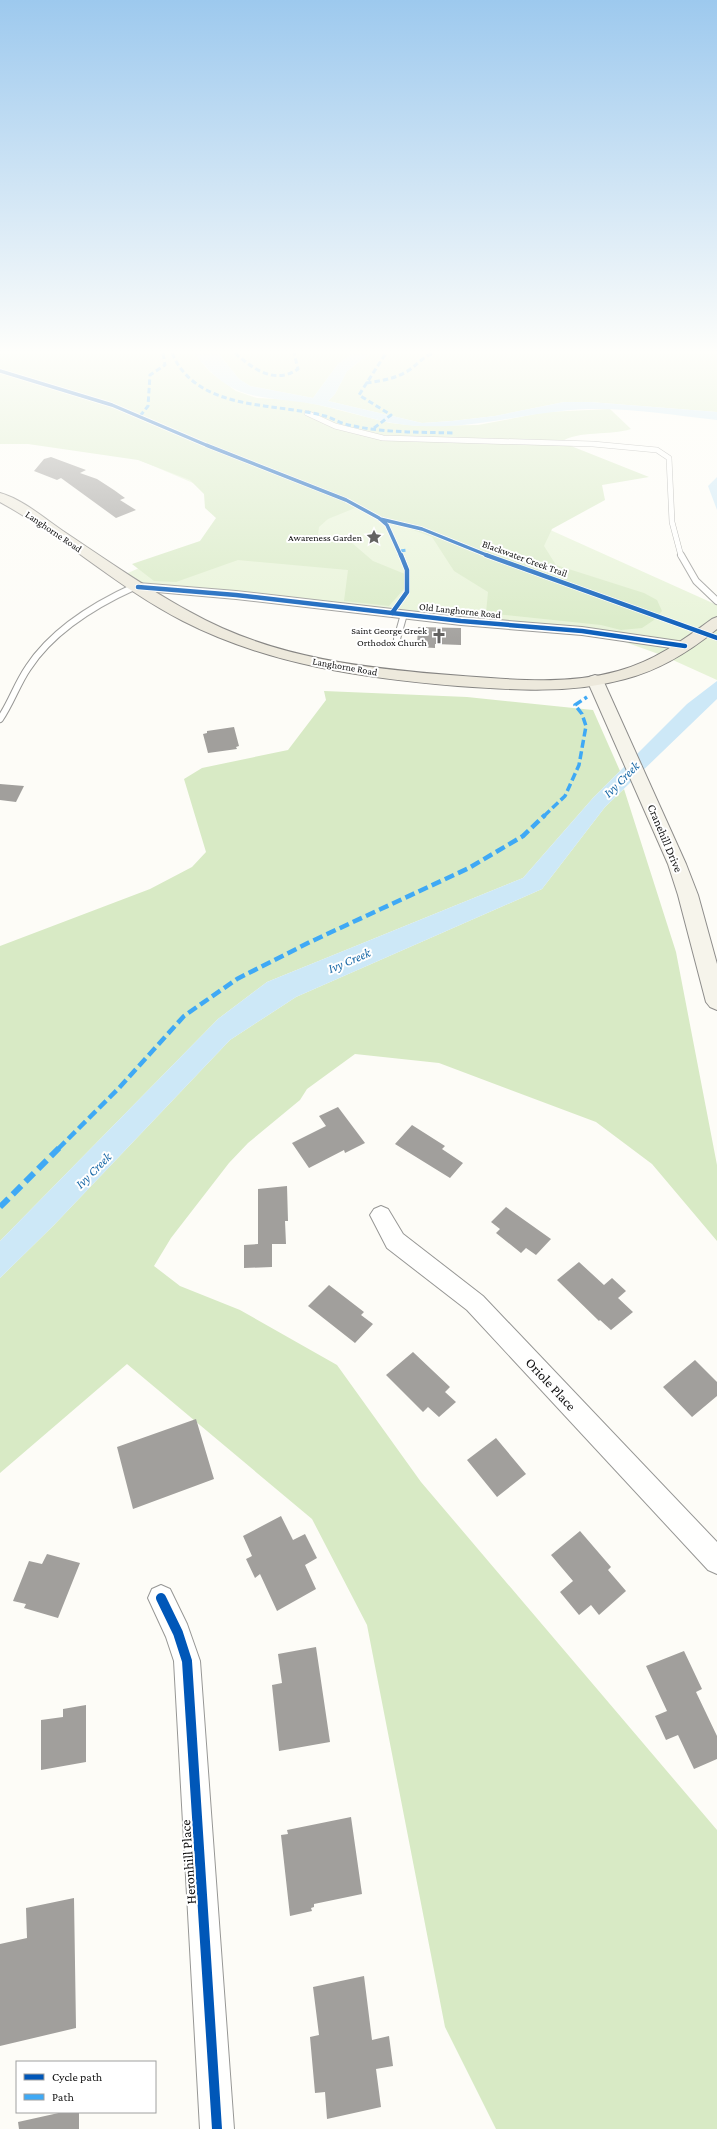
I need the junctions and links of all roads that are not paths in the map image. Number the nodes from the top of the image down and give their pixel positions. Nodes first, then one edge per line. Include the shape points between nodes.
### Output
1 (661, 452) edge
2 (0, 497) edge
3 (137, 586) junction
4 (717, 600) edge
5 (404, 614) junction
6 (717, 622) edge
7 (397, 639) dead end
8 (685, 646) junction
9 (595, 680) junction
10 (0, 719) edge
11 (717, 1002) edge
12 (381, 1215) dead end
13 (717, 1561) edge
14 (161, 1598) dead end
15 (217, 2129) edge

1 - 4 lane via 669,458 669,501 681,554 695,580
2 - 3 main road, Langhorne Road
3 - 5 street, Old Langhorne Road
3 - 9 main road, Langhorne Road via 188,618 217,632 258,647 320,662 420,677 516,685
3 - 10 lane via 113,595 84,614 42,651 28,668
5 - 7 lane
5 - 8 street, Old Langhorne Road via 582,630
6 - 8 main road, Langhorne Road
8 - 9 main road, Langhorne Road via 636,670
9 - 11 main road, Cranehill Drive via 677,864
12 - 13 street, Oriole Place via 395,1241 475,1303
14 - 15 street, Heronhill Place via 178,1633 187,1661

